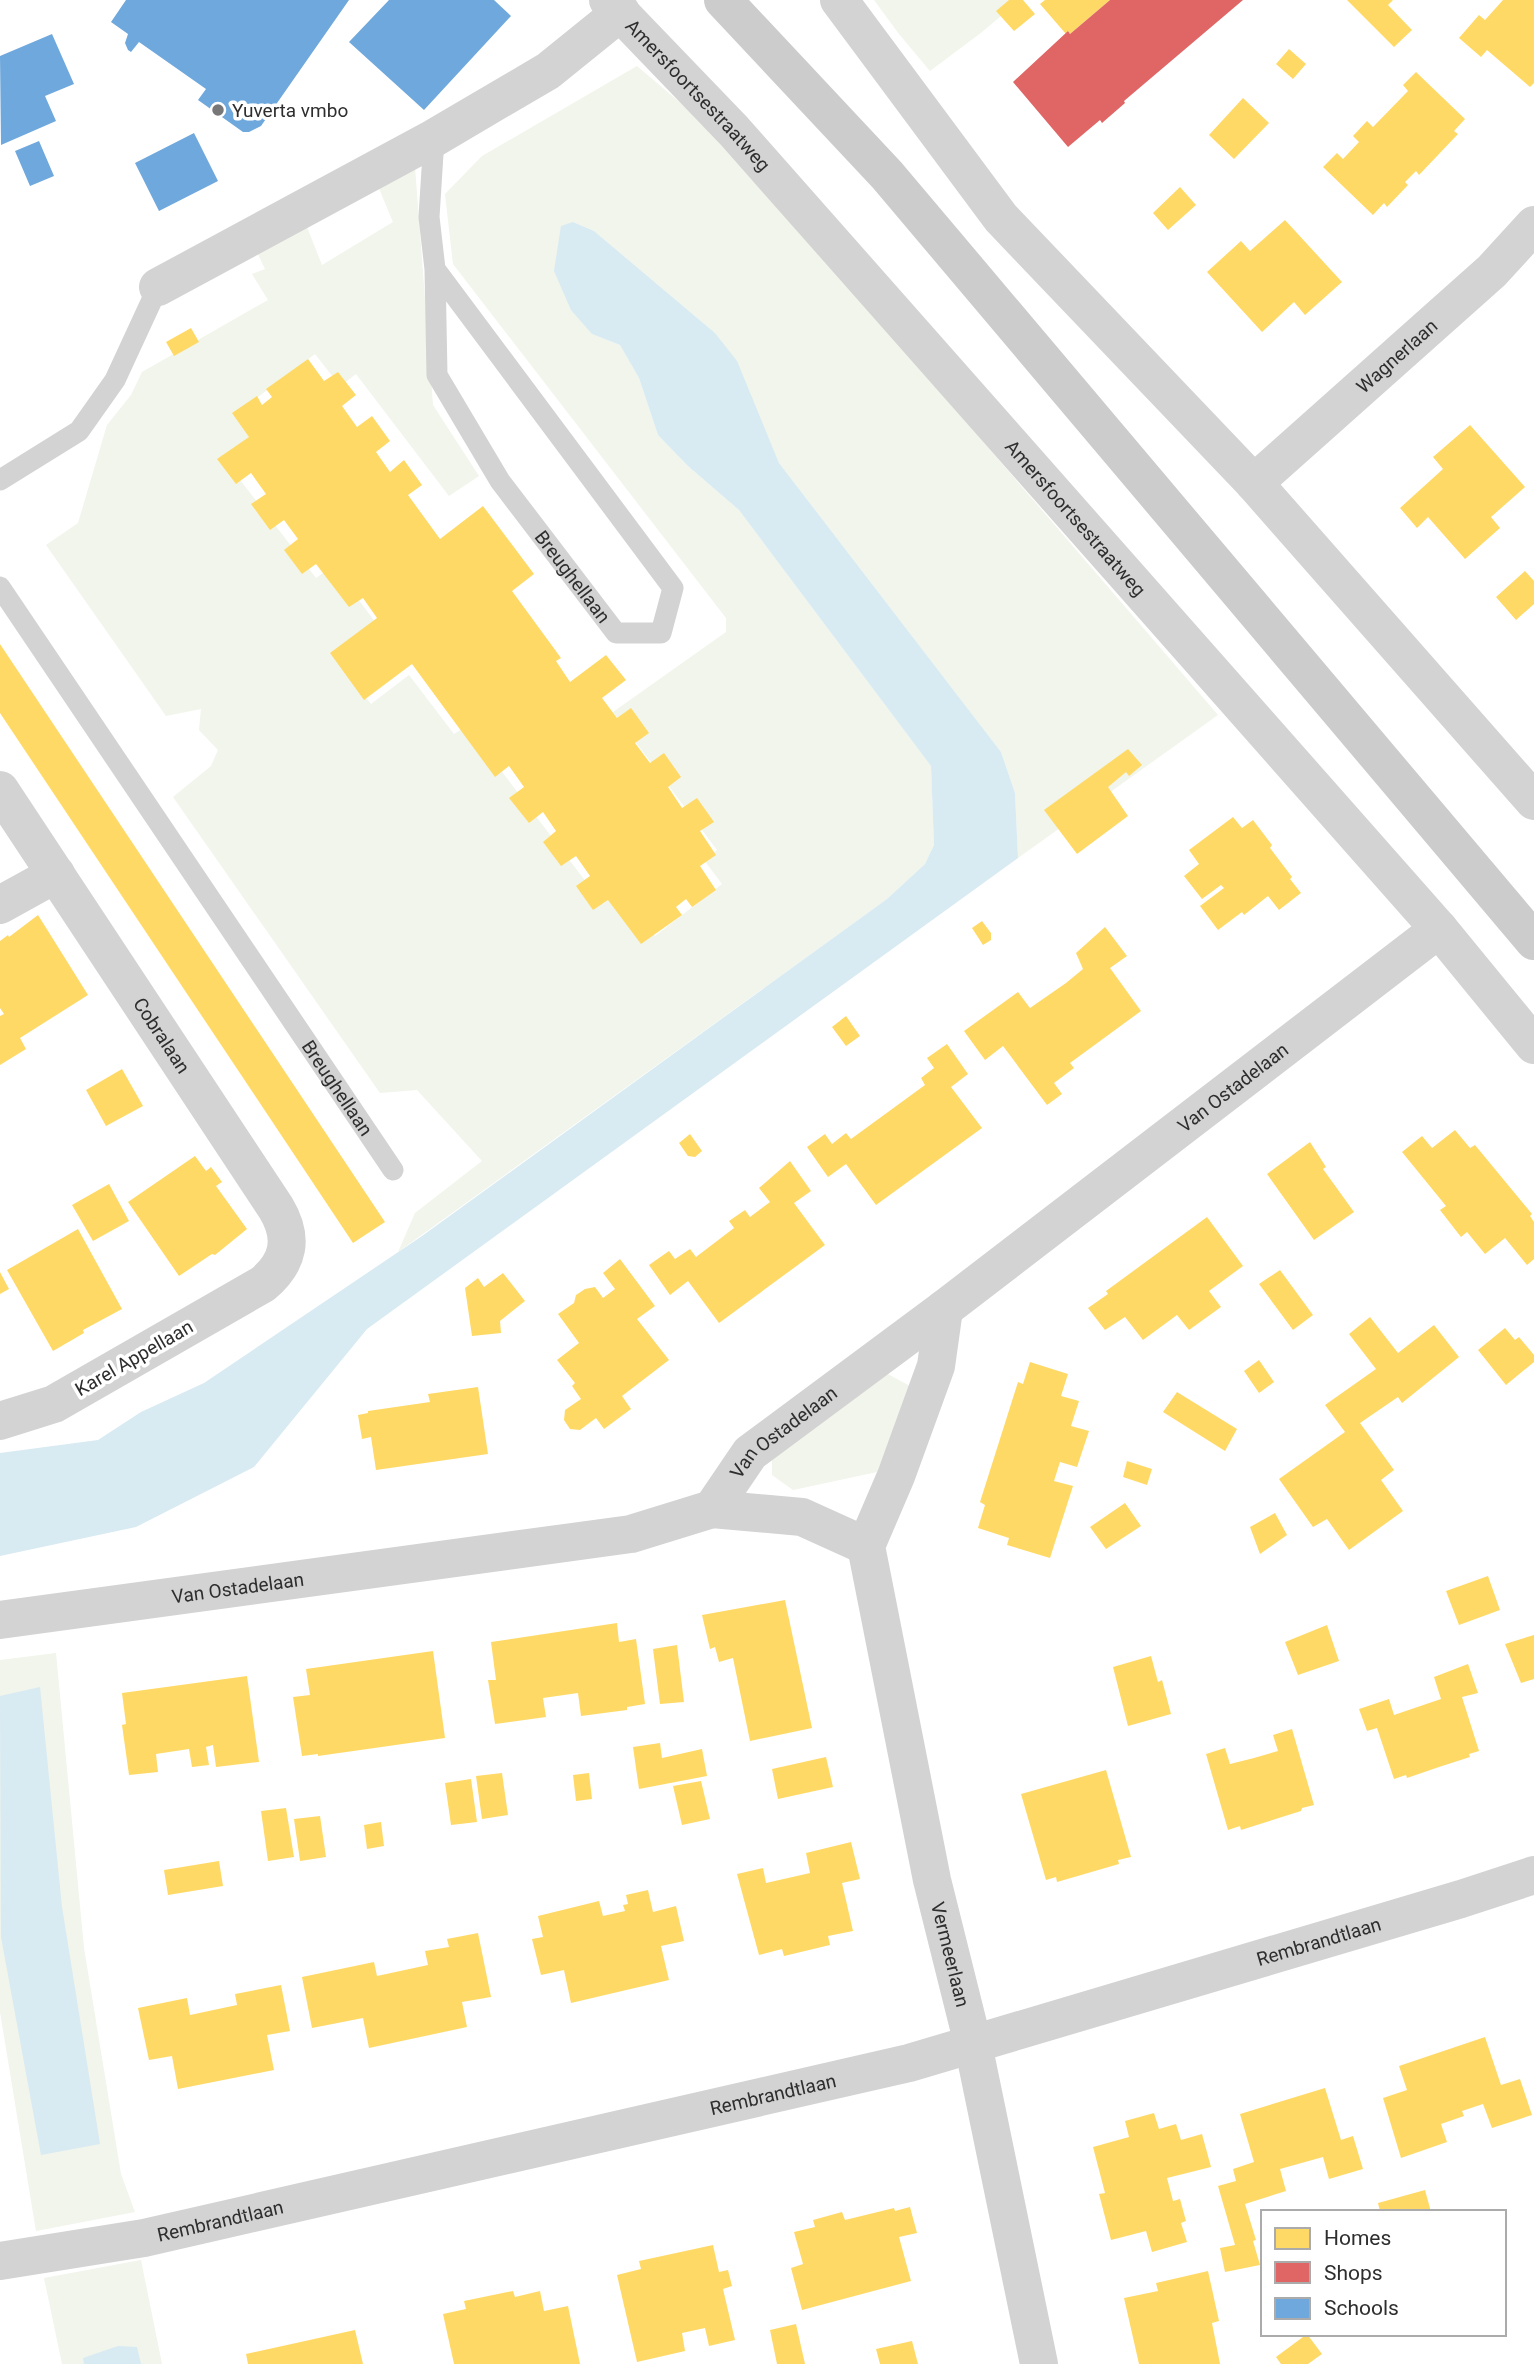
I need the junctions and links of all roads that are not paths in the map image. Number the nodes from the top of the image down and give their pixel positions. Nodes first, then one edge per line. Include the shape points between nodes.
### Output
1 (723, 0) edge
2 (839, 0) edge
3 (615, 6) edge
4 (433, 138) junction
5 (1534, 225) edge
6 (435, 269) junction
7 (158, 288) joint
8 (0, 480) edge
9 (1254, 483) junction
10 (0, 587) edge
11 (0, 790) edge
12 (1534, 802) edge
13 (56, 874) junction
14 (0, 905) edge
15 (1439, 929) junction
16 (1534, 941) edge
17 (1534, 1045) edge
18 (393, 1170) dead end
19 (262, 1284) joint
20 (944, 1308) junction
21 (0, 1421) edge
22 (712, 1509) junction
23 (866, 1546) junction
24 (0, 1620) edge
25 (1534, 1875) edge
26 (973, 2044) junction
27 (0, 2261) edge
28 (1039, 2364) edge

1 - 16 main road via 887,175
2 - 9 street via 1001,218
3 - 4 street via 548,71
3 - 15 street, Amersfoortsestraatweg via 734,131
4 - 6 lane, Breughellaan via 429,217
4 - 7 street
5 - 9 street, Wagnerlaan via 1492,271
6 - 6 lane, Breughellaan via 437,375 499,481 616,633 661,633 673,588
7 - 8 lane via 115,380 79,431
9 - 12 street
10 - 18 lane, Breughellaan
11 - 13 street, Cobralaan
13 - 14 street
13 - 19 street, Cobralaan via 284,1221 287,1235 282,1263
15 - 17 street, Amersfoortsestraatweg
15 - 20 street, Van Ostadelaan
19 - 21 street, Karel Appellaan via 54,1404
20 - 22 street, Van Ostadelaan via 750,1453
20 - 23 street via 936,1366
22 - 23 street via 802,1517
22 - 24 street, Van Ostadelaan via 631,1534
23 - 26 street, Vermeerlaan via 932,1880
25 - 26 street, Rembrandtlaan
26 - 27 street, Rembrandtlaan via 909,2063 145,2238
26 - 28 street, Vermeerlaan

